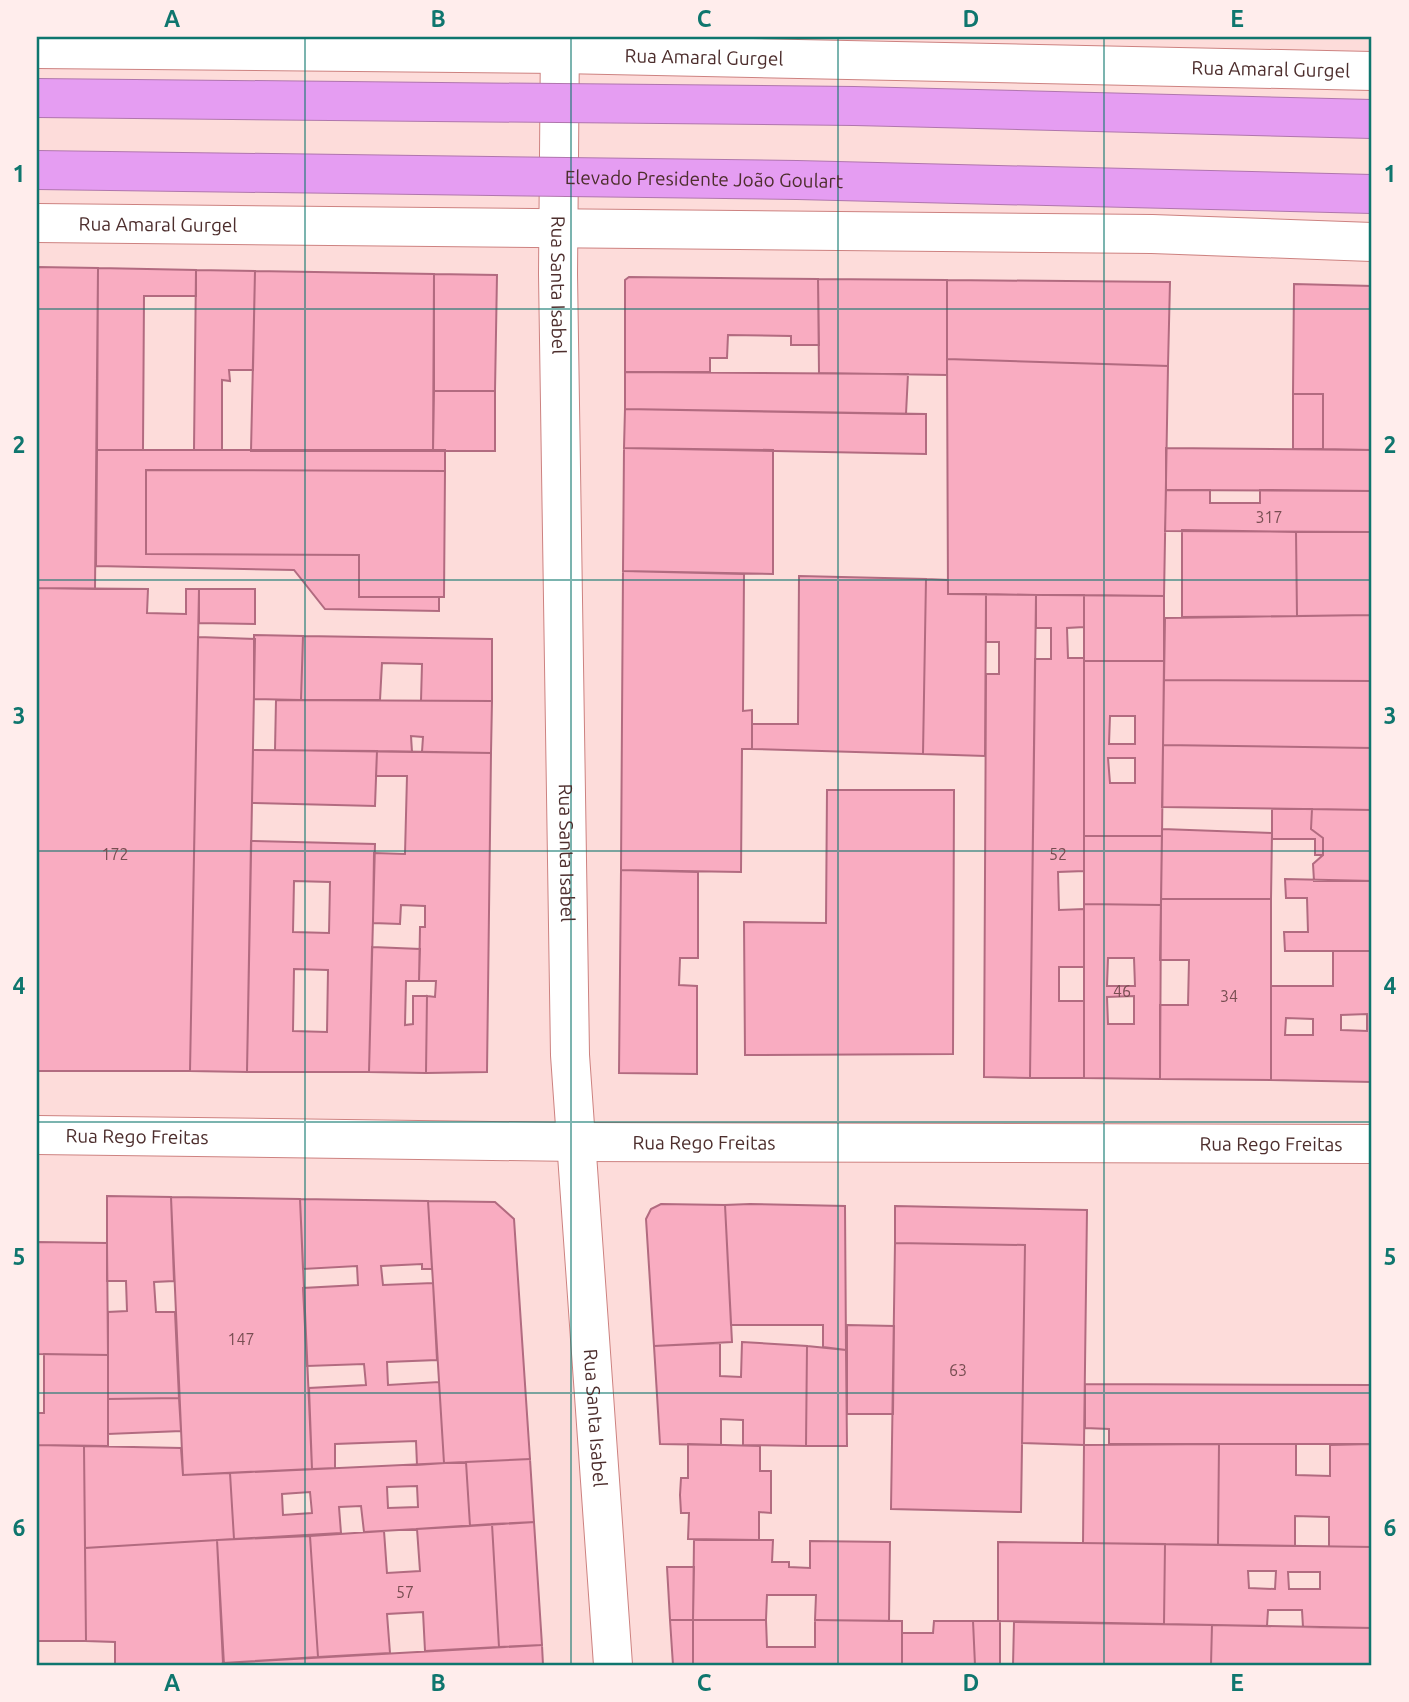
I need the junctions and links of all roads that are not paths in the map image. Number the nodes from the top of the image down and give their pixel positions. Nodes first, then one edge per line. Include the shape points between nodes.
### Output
1 (560, 45) edge
2 (37, 49) edge
3 (1372, 71) edge
4 (37, 98) edge
5 (1372, 119) edge
6 (37, 170) edge
7 (1372, 194) edge
8 (37, 223) edge
9 (558, 229) junction
10 (1372, 242) edge
11 (37, 1135) edge
12 (577, 1142) junction
13 (1372, 1144) edge
14 (613, 1665) edge

1 - 2 street, Rua Amaral Gurgel
1 - 3 street, Rua Amaral Gurgel
1 - 9 street, Rua Santa Isabel
4 - 5 highway, bridge via 854,106
6 - 7 highway, Elevado Presidente João Goulart, bridge via 797,180
8 - 9 street, Rua Amaral Gurgel
9 - 10 street, Rua Amaral Gurgel via 1152,234
9 - 12 street, Rua Santa Isabel via 570,1041
11 - 12 street, Rua Rego Freitas
12 - 13 street, Rua Rego Freitas
12 - 14 street, Rua Santa Isabel

